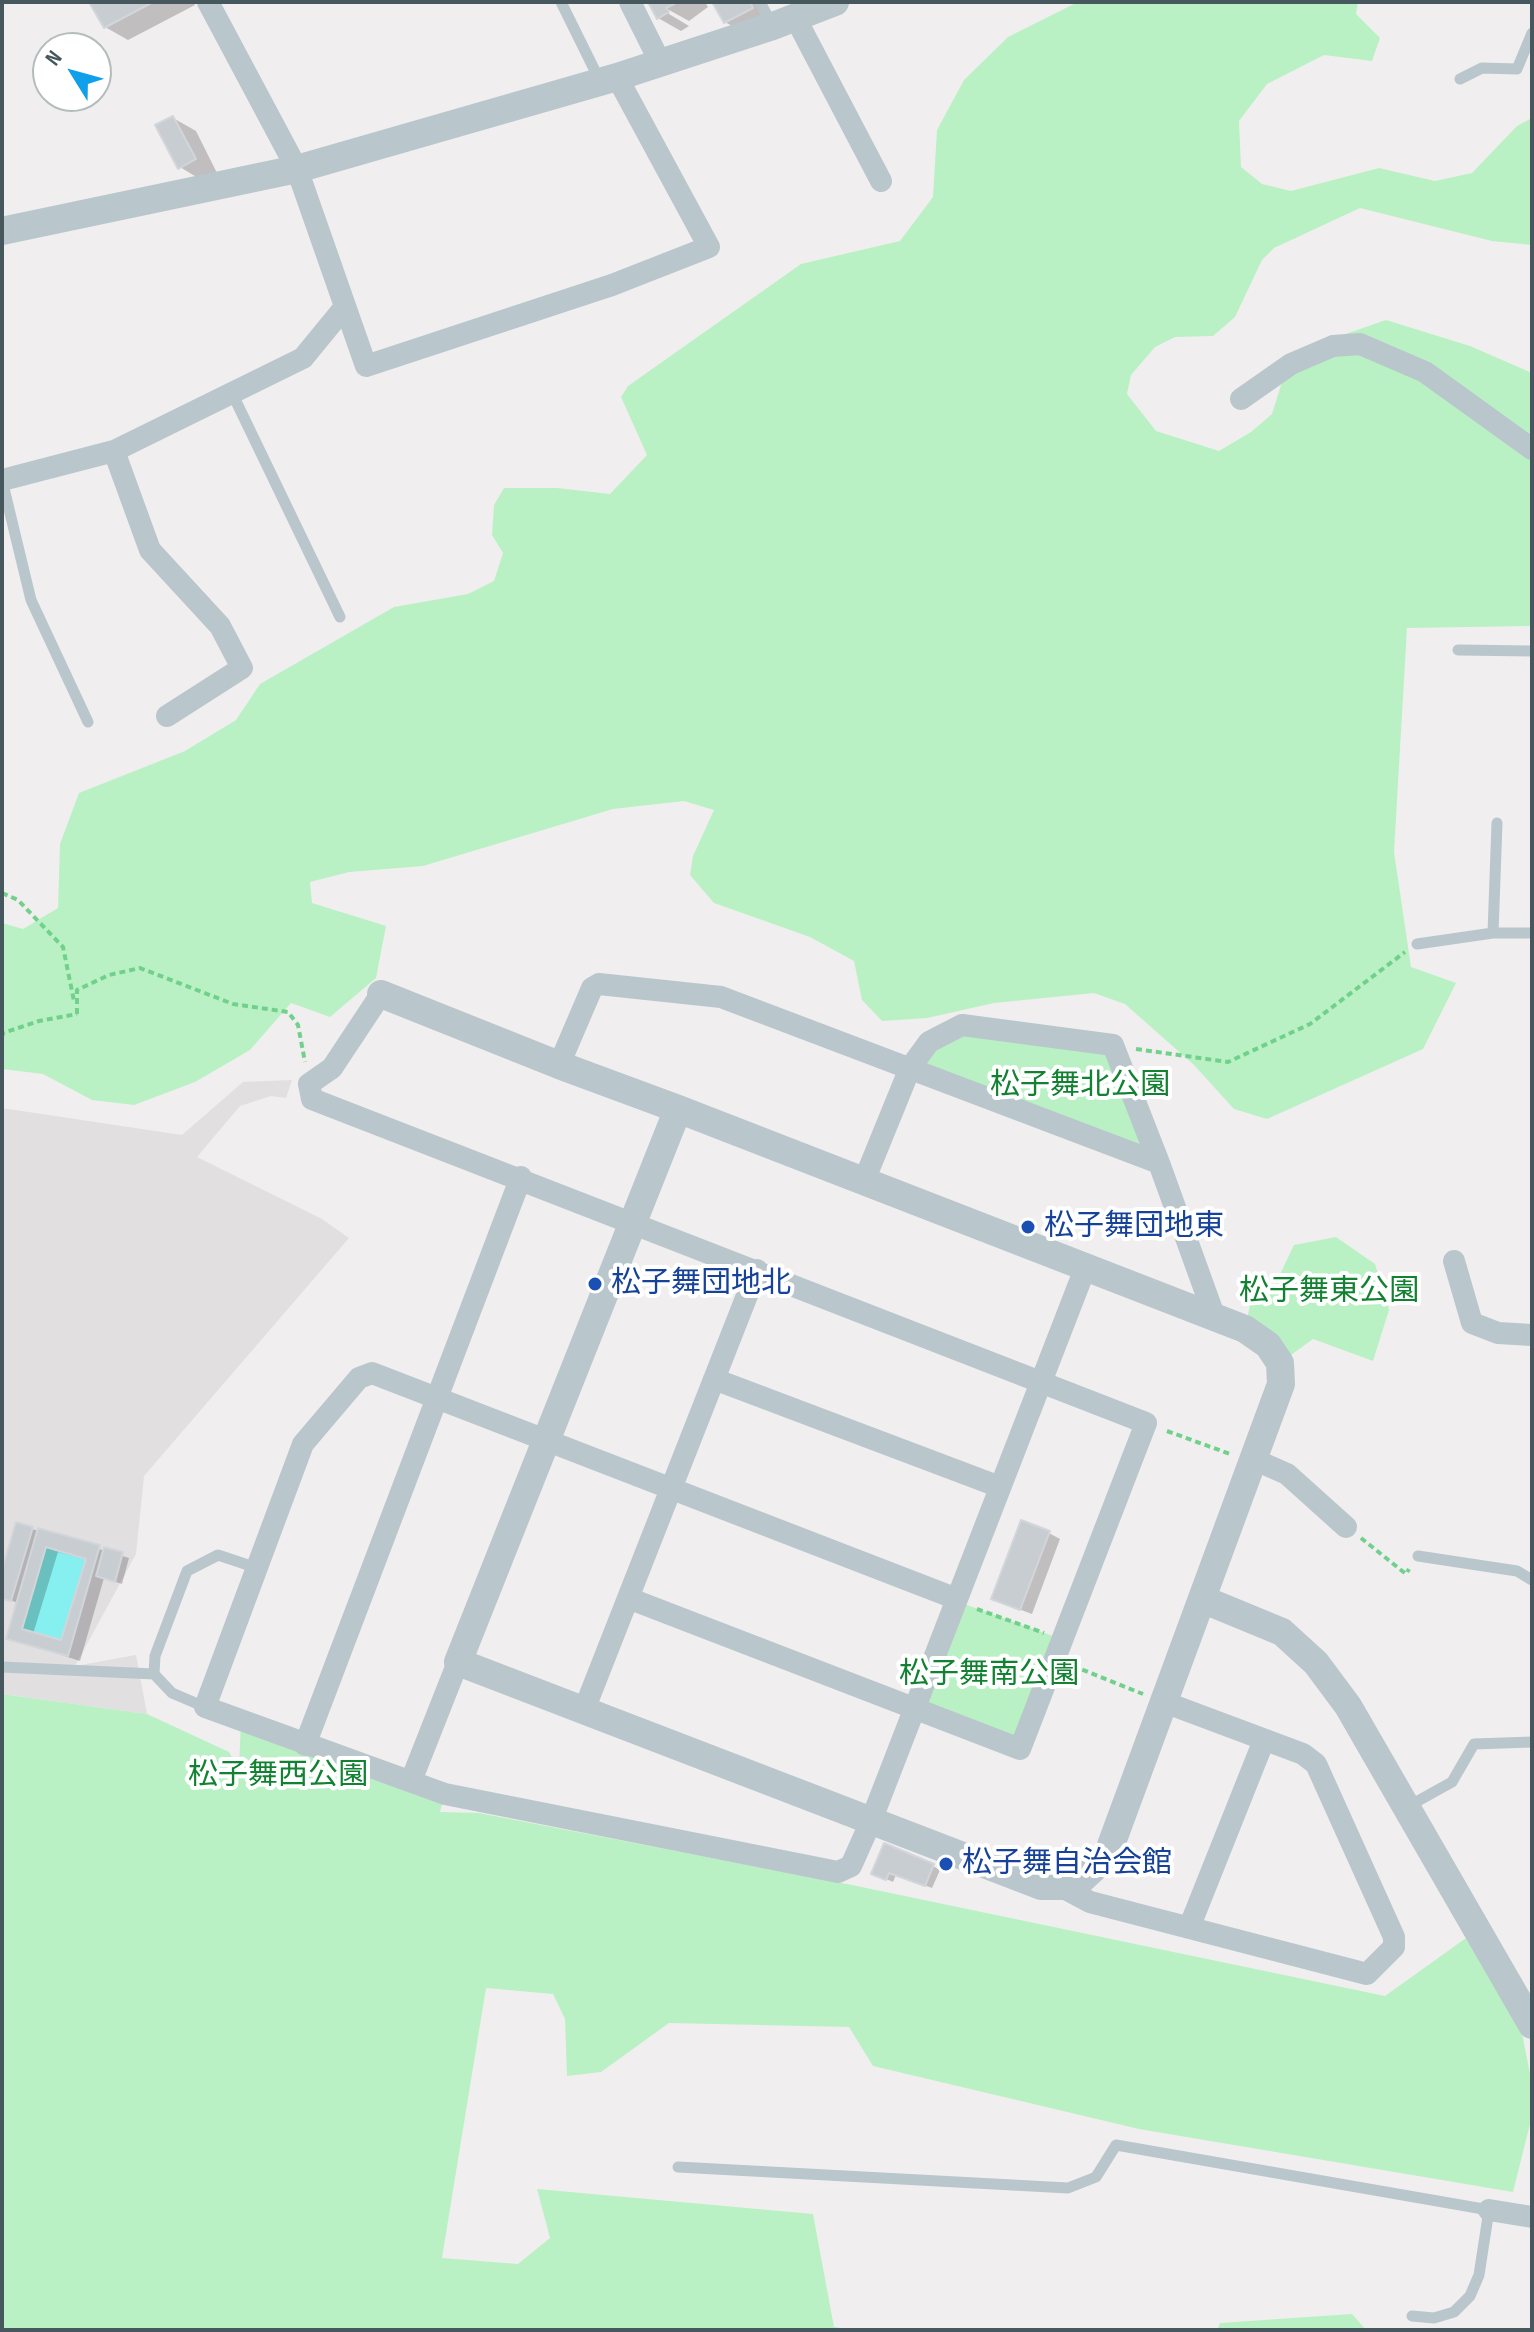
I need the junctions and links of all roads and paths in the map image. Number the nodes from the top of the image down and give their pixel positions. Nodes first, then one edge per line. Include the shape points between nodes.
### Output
1 (208, 2) edge
2 (561, 2) edge
3 (630, 2) edge
4 (835, 2) edge
5 (776, 16) edge
6 (1532, 33) edge
7 (660, 62) junction
8 (609, 79) junction
9 (1460, 79) dead end
10 (297, 169) junction
11 (881, 181) dead end
12 (2, 231) edge
13 (344, 308) junction
14 (232, 393) junction
15 (1241, 399) dead end
16 (1532, 449) edge
17 (114, 451) junction
18 (2, 480) edge
19 (340, 617) dead end
20 (1458, 650) dead end
21 (1532, 651) edge
22 (167, 716) dead end
23 (88, 722) dead end
24 (1497, 823) dead end
25 (2, 893) edge
26 (1493, 933) junction
27 (1532, 933) edge
28 (1417, 944) joint
29 (381, 994) joint
30 (77, 1014) junction
31 (2, 1037) edge
32 (1113, 1045) junction
33 (559, 1065) junction
34 (910, 1068) junction
35 (307, 1071) dead end
36 (678, 1109) junction
37 (1159, 1163) junction
38 (521, 1177) junction
39 (864, 1181) junction
40 (634, 1221) junction
41 (1454, 1261) dead end
42 (1086, 1266) junction
43 (757, 1270) junction
44 (1215, 1318) junction
45 (1532, 1335) edge
46 (714, 1379) junction
47 (1041, 1382) junction
48 (437, 1397) junction
49 (1146, 1423) junction
50 (547, 1441) junction
51 (1253, 1461) junction
52 (1000, 1487) junction
53 (671, 1488) junction
54 (1346, 1527) joint
55 (1418, 1556) joint
56 (257, 1568) junction
57 (1532, 1580) edge
58 (628, 1598) junction
59 (1202, 1599) junction
60 (956, 1600) junction
61 (1060, 1650) junction
62 (458, 1662) junction
63 (2, 1667) edge
64 (154, 1674) junction
65 (1164, 1702) junction
66 (205, 1707) junction
67 (584, 1710) junction
68 (914, 1710) junction
69 (1264, 1740) junction
70 (1532, 1742) edge
71 (305, 1745) junction
72 (411, 1781) junction
73 (1407, 1807) junction
74 (871, 1821) junction
75 (1060, 1886) junction
76 (1189, 1928) junction
77 (1532, 2025) edge
78 (678, 2167) dead end
79 (1489, 2210) junction
80 (1532, 2217) edge
81 (1412, 2316) dead end

1 - 10 street
2 - 8 lane
3 - 7 street
4 - 5 street
5 - 7 street
5 - 11 street
6 - 9 lane via 1517,69 1482,68
7 - 8 street
8 - 10 street
8 - 13 street via 709,247 612,285 366,366
10 - 12 street
10 - 13 street
13 - 14 street via 303,358
14 - 17 street
14 - 19 lane
15 - 16 street via 1291,364 1333,346 1360,344 1425,372
17 - 18 street
17 - 22 street via 150,550 220,626 242,668
18 - 23 lane via 31,600
20 - 21 lane
24 - 26 lane
25 - 30 path via 18,900 63,947
26 - 27 lane
26 - 28 lane
28 - 32 path via 1310,1024 1228,1062
29 - 33 street
29 - 38 street via 332,1068 309,1084 312,1099
30 - 31 path via 39,1021
30 - 35 path via 77,990 140,968 233,1004 288,1012 298,1025
32 - 34 street via 962,1025 929,1042
32 - 37 street
33 - 34 street via 592,988 599,984 721,997
33 - 36 street
34 - 37 street
34 - 39 street
36 - 39 street
36 - 40 street
37 - 44 street
38 - 40 street
38 - 48 street
39 - 42 street
40 - 43 street
40 - 50 street
41 - 45 street via 1472,1323 1498,1333
42 - 44 street
42 - 47 street
43 - 46 street
43 - 47 street
44 - 51 street via 1257,1337 1280,1363 1281,1384
46 - 52 street
46 - 53 street
47 - 49 street
47 - 52 street
48 - 50 street
48 - 56 street via 372,1373 359,1378 303,1444
48 - 71 street
49 - 51 path
49 - 61 street
50 - 53 street
50 - 62 street
51 - 54 street via 1287,1474
51 - 59 street
52 - 60 street
53 - 58 street
53 - 60 street
54 - 55 path via 1406,1574
55 - 57 lane via 1517,1571
56 - 64 lane via 218,1555 187,1571 155,1656
56 - 66 street
58 - 67 street
58 - 68 street
59 - 65 street
59 - 73 street via 1282,1632 1316,1663 1348,1706
60 - 61 path
60 - 68 street
61 - 65 path
61 - 68 street via 1020,1749
62 - 67 street
62 - 72 street
63 - 64 lane
64 - 66 lane via 172,1693
65 - 69 street
65 - 75 street via 1107,1856 1081,1880
66 - 71 street
67 - 74 street
68 - 74 street
69 - 76 street
69 - 76 street via 1316,1764 1394,1947 1367,1974
70 - 73 lane via 1474,1744 1452,1782
71 - 72 street
72 - 74 street via 445,1794 838,1872 851,1866
73 - 77 street
74 - 75 street via 1041,1886
75 - 76 street via 1090,1902
78 - 79 lane via 1068,2188 1096,2177 1116,2145
79 - 80 street
79 - 81 lane via 1479,2275 1470,2296 1454,2312 1434,2318

